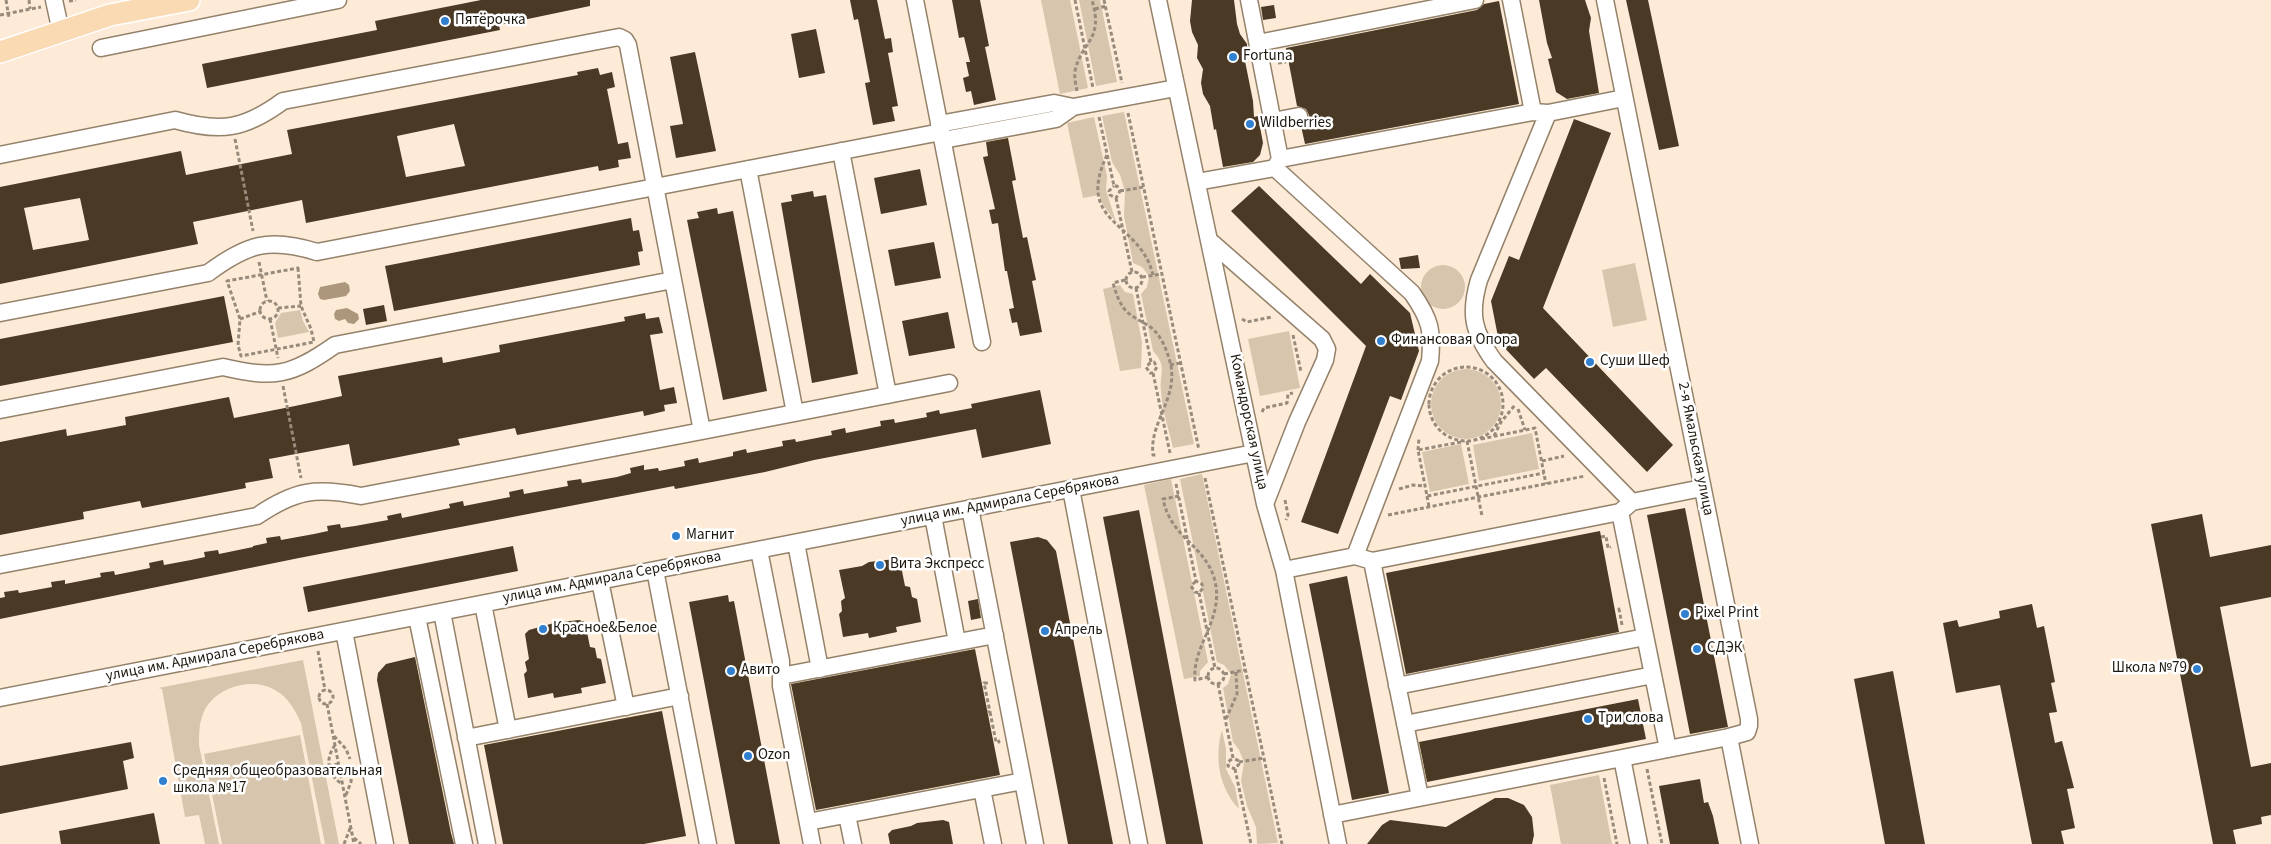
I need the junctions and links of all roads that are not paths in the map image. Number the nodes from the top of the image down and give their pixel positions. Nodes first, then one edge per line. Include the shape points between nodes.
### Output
1 (189, 0) edge
2 (338, 0) edge
3 (916, 0) edge
4 (1158, 0) edge
5 (1475, 0) edge
6 (1511, 0) edge
7 (1605, 0) edge
8 (1254, 1) edge
9 (49, 3) edge
10 (282, 6) edge
11 (61, 32) junction
12 (1258, 43) junction
13 (101, 48) dead end
14 (0, 52) edge
15 (1176, 88) junction
16 (1624, 98) junction
17 (1540, 112) junction
18 (1299, 116) dead end
19 (1273, 121) junction
20 (941, 132) junction
21 (841, 151) junction
22 (0, 155) edge
23 (1278, 164) junction
24 (748, 170) junction
25 (1197, 182) junction
26 (655, 187) junction
27 (1210, 241) junction
28 (673, 280) junction
29 (0, 313) edge
30 (982, 342) dead end
31 (949, 383) dead end
32 (888, 395) junction
33 (0, 410) edge
34 (795, 413) junction
35 (702, 431) junction
36 (1254, 453) junction
37 (1702, 488) junction
38 (1071, 489) junction
39 (1265, 504) junction
40 (1626, 507) junction
41 (970, 508) junction
42 (933, 516) junction
43 (796, 542) junction
44 (759, 550) junction
45 (1355, 556) junction
46 (1372, 561) junction
47 (0, 565) edge
48 (655, 570) junction
49 (1284, 570) junction
50 (600, 581) junction
51 (484, 604) junction
52 (442, 612) junction
53 (417, 617) junction
54 (344, 631) junction
55 (995, 635) junction
56 (1645, 637) junction
57 (957, 642) junction
58 (820, 669) junction
59 (1653, 675) junction
60 (781, 676) junction
61 (1397, 686) junction
62 (680, 696) junction
63 (0, 698) edge
64 (626, 707) junction
65 (1405, 724) junction
66 (508, 730) junction
67 (1729, 737) junction
68 (467, 743) junction
69 (494, 743) dead end
70 (1668, 749) junction
71 (446, 753) junction
72 (1622, 758) junction
73 (1023, 781) junction
74 (982, 789) junction
75 (1420, 797) junction
76 (847, 815) junction
77 (1332, 815) junction
78 (808, 822) junction
79 (385, 844) edge
80 (464, 844) edge
81 (487, 844) edge
82 (708, 844) edge
83 (812, 844) edge
84 (853, 844) edge
85 (993, 844) edge
86 (1035, 844) edge
87 (1139, 844) edge
88 (1338, 844) edge
89 (1639, 844) edge
90 (1750, 844) edge

1 - 11 main road via 110,16
2 - 10 street
3 - 20 street
4 - 15 street, Командорская улица
5 - 12 street
6 - 17 street via 1519,72
7 - 16 street, 2-я Ямальская улица
8 - 12 street
9 - 11 street
10 - 13 street
11 - 14 main road
12 - 19 street
15 - 20 street via 1126,88 1073,107 1056,119
15 - 25 street, Командорская улица
16 - 17 street
16 - 37 street, 2-я Ямальская улица
17 - 23 street
17 - 40 street via 1479,280 1473,301 1474,323 1482,345 1494,361 1603,473
18 - 19 street
19 - 23 street
20 - 21 street
20 - 30 street
21 - 24 street
21 - 32 street
22 - 26 street via 175,120 202,128 233,126 262,116 283,101 619,37 628,45
23 - 25 street
23 - 45 street via 1412,293 1426,313 1432,337 1430,362
24 - 26 street
24 - 34 street
25 - 27 street, Командорская улица
26 - 28 street
26 - 29 street via 317,252 279,243 256,247 228,258 208,273
27 - 36 street, Командорская улица
27 - 39 street via 1322,339 1327,349
28 - 33 street via 335,345 308,364 281,373 254,374 222,367
28 - 35 street
31 - 32 street
32 - 34 street
34 - 35 street
35 - 47 street via 360,496 332,490 304,493 280,501 257,516
36 - 38 street, улица им. Адмирала Серебрякова
36 - 39 street, Командорская улица
37 - 40 street
37 - 67 street, 2-я Ямальская улица via 1749,719 1746,732
38 - 41 street, улица им. Адмирала Серебрякова
38 - 87 street
39 - 49 street, Командорская улица
40 - 46 street
40 - 56 street
41 - 42 street, улица им. Адмирала Серебрякова
41 - 55 street
42 - 43 street, улица им. Адмирала Серебрякова
42 - 57 street
43 - 44 street, улица им. Адмирала Серебрякова
43 - 58 street
44 - 48 street, улица им. Адмирала Серебрякова
44 - 60 street via 781,661
45 - 46 street
45 - 49 street
46 - 61 street
48 - 50 street, улица им. Адмирала Серебрякова
48 - 62 street
49 - 77 street, Командорская улица
50 - 51 street, улица им. Адмирала Серебрякова
50 - 64 street
51 - 52 street, улица им. Адмирала Серебрякова
51 - 66 street
52 - 53 street, улица им. Адмирала Серебрякова
52 - 68 street
53 - 54 street, улица им. Адмирала Серебрякова
53 - 71 street
54 - 63 street, улица им. Адмирала Серебрякова
54 - 79 street
55 - 57 street
55 - 73 street
56 - 59 street
56 - 61 street
57 - 58 street
58 - 60 street
59 - 65 street
59 - 70 street
60 - 78 street
61 - 65 street
62 - 64 street
62 - 82 street
64 - 66 street
65 - 75 street
66 - 68 street
67 - 70 street
67 - 90 street
68 - 69 street
68 - 71 street
68 - 81 street
70 - 72 street
71 - 80 street
72 - 75 street
72 - 89 street
73 - 74 street
73 - 86 street
74 - 76 street
74 - 85 street
75 - 77 street
76 - 78 street
76 - 84 street
77 - 88 street, Командорская улица
78 - 83 street

